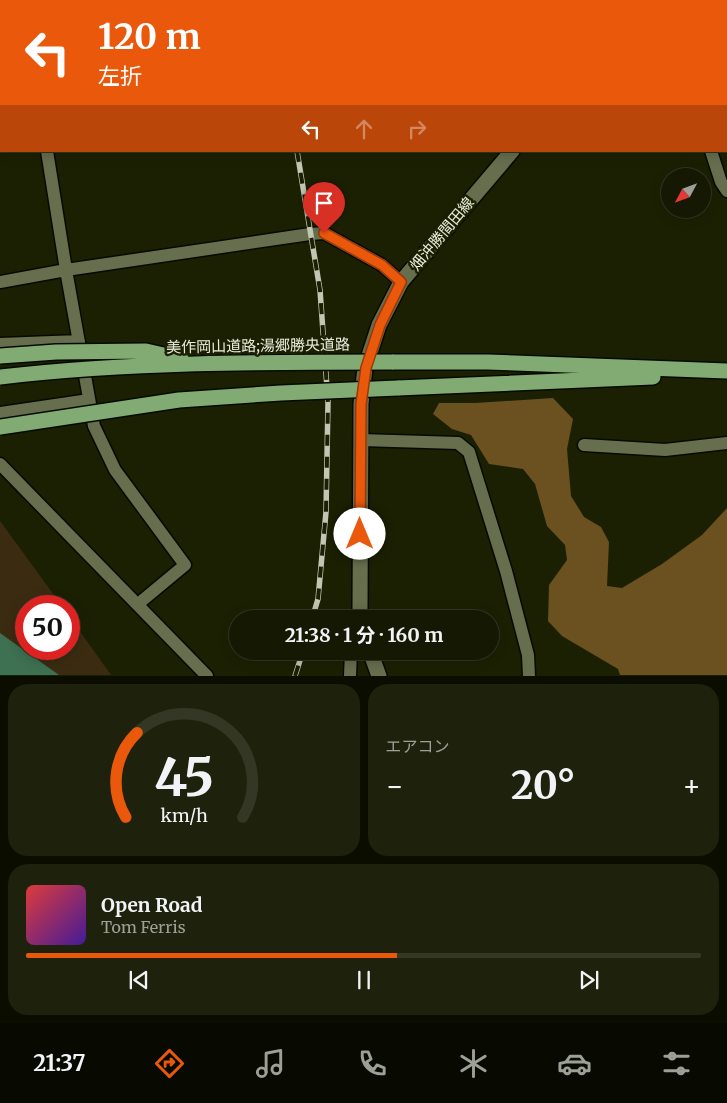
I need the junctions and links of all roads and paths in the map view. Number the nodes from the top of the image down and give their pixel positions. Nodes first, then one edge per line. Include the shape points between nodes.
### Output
1 (47, 152) edge
2 (511, 152) edge
3 (711, 152) edge
4 (727, 191) edge
5 (66, 270) junction
6 (0, 282) edge
7 (401, 282) junction
8 (79, 341) junction
9 (0, 344) edge
10 (0, 356) edge
11 (199, 364) junction
12 (727, 372) edge
13 (0, 377) edge
14 (89, 400) junction
15 (0, 413) edge
16 (0, 427) edge
17 (361, 440) junction
18 (727, 443) edge
19 (584, 445) dead end
20 (0, 464) edge
21 (138, 604) junction
22 (359, 610) edge
23 (351, 660) edge
24 (373, 660) edge
25 (208, 676) edge
26 (350, 676) edge
27 (379, 676) edge
28 (529, 676) edge

1 - 5 street
2 - 7 main road, 畑沖勝間田線
3 - 4 street
5 - 6 street
5 - 7 street via 324,233 382,265
5 - 8 street
7 - 17 main road, 畑沖勝間田線 via 380,325 366,368
8 - 9 street
8 - 14 street
10 - 11 highway, bridge via 146,351
11 - 12 highway, 美作岡山道路;湯郷勝央道路, bridge via 488,362
11 - 13 highway, 美作岡山道路;湯郷勝央道路, bridge via 59,370
12 - 16 highway, bridge via 179,400
14 - 15 street
14 - 21 street via 94,426 115,470 185,564
17 - 22 main road, 畑沖勝間田線
17 - 28 street via 458,443 468,452 506,571 528,655
18 - 19 street via 665,450
20 - 21 street
21 - 25 street
23 - 26 street
24 - 27 main road

